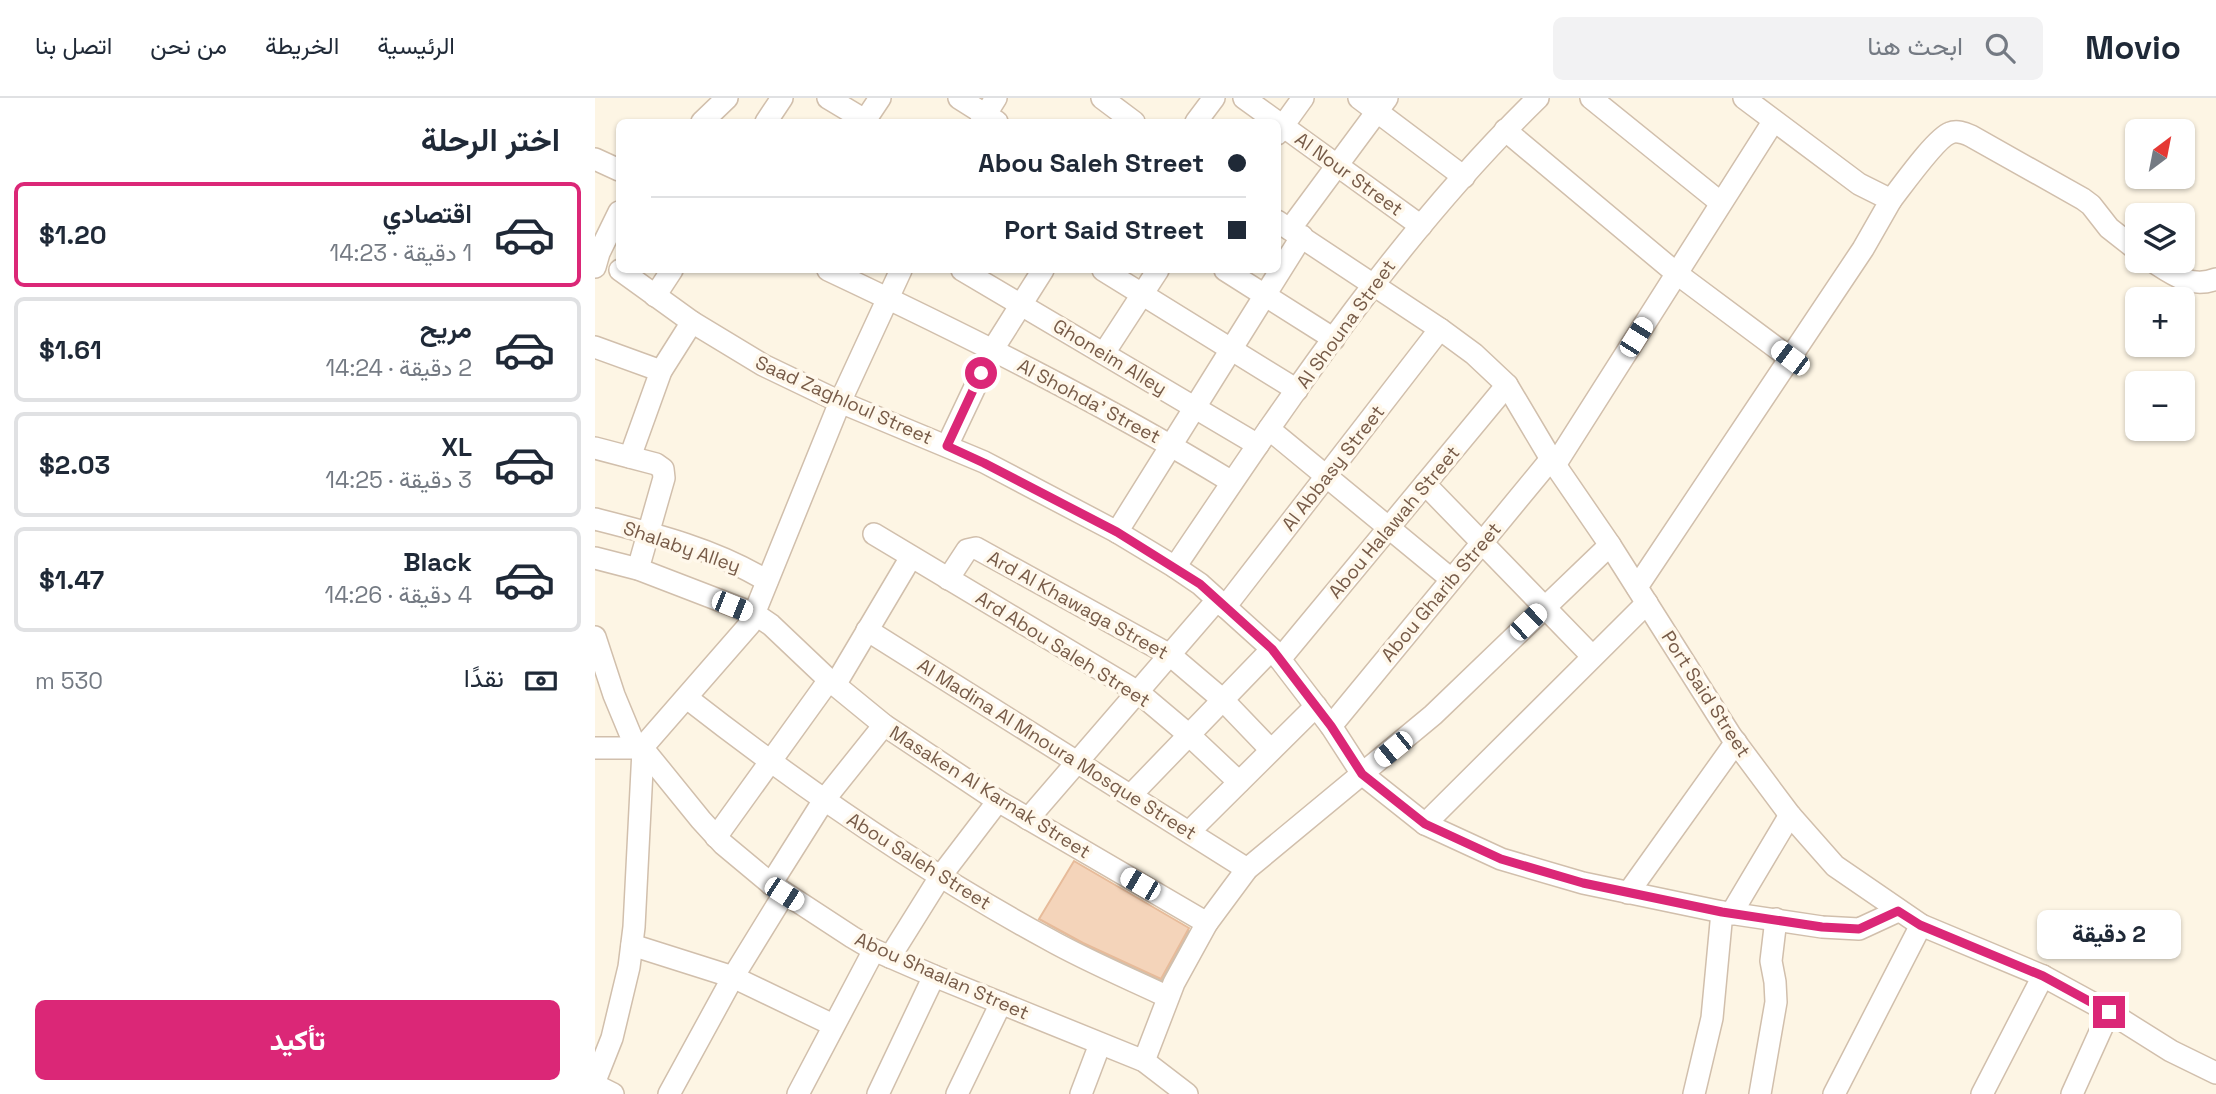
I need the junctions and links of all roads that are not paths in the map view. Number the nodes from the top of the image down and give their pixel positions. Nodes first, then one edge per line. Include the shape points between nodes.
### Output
1 (727, 98) edge
2 (782, 98) edge
3 (828, 98) edge
4 (880, 98) edge
5 (959, 98) edge
6 (1103, 98) edge
7 (1214, 98) edge
8 (1244, 98) edge
9 (1303, 98) edge
10 (1359, 98) edge
11 (1591, 98) edge
12 (1744, 98) edge
13 (1528, 101) edge
14 (1382, 105) edge
15 (990, 115) edge
16 (710, 119) edge
17 (768, 119) edge
18 (860, 119) edge
19 (867, 119) edge
20 (1130, 119) edge
21 (1198, 119) edge
22 (1268, 119) edge
23 (1773, 122) junction
24 (1281, 129) edge
25 (1504, 130) junction
26 (1281, 131) edge
27 (595, 159) edge
28 (1337, 165) junction
29 (616, 169) edge
30 (1464, 177) junction
31 (1891, 200) junction
32 (1721, 203) junction
33 (616, 218) edge
34 (1421, 226) junction
35 (1290, 229) edge
36 (2125, 241) edge
37 (1281, 253) edge
38 (596, 257) edge
39 (616, 267) edge
40 (625, 273) edge
41 (670, 273) edge
42 (834, 273) edge
43 (900, 273) edge
44 (967, 273) edge
45 (1041, 273) edge
46 (1108, 273) edge
47 (1156, 273) edge
48 (1230, 273) edge
49 (1273, 273) edge
50 (1676, 273) junction
51 (2171, 273) edge
52 (2216, 279) edge
53 (1373, 284) junction
54 (1142, 294) junction
55 (1265, 295) junction
56 (655, 296) junction
57 (887, 298) junction
58 (1021, 304) junction
59 (692, 322) junction
60 (1440, 329) junction
61 (1333, 339) junction
62 (595, 347) edge
63 (993, 349) junction
64 (1231, 349) junction
65 (1104, 353) junction
66 (1790, 358) junction
67 (660, 371) junction
68 (1507, 385) junction
69 (1297, 390) junction
70 (840, 402) junction
71 (1195, 407) junction
72 (1263, 437) junction
73 (1171, 445) junction
74 (947, 446) junction
75 (595, 448) edge
76 (630, 457) junction
77 (1553, 462) junction
78 (1326, 476) junction
79 (1233, 482) junction
80 (1425, 484) junction
81 (595, 519) edge
82 (1389, 528) junction
83 (1117, 532) junction
84 (648, 533) junction
85 (874, 534) dead end
86 (1482, 543) junction
87 (1610, 545) junction
88 (911, 557) junction
89 (595, 558) edge
90 (1175, 567) junction
91 (638, 569) junction
92 (948, 579) junction
93 (1451, 579) junction
94 (767, 581) junction
95 (1642, 595) junction
96 (1221, 603) junction
97 (1544, 607) junction
98 (755, 614) junction
99 (867, 630) junction
100 (595, 637) edge
101 (1276, 654) junction
102 (1170, 655) junction
103 (1592, 656) junction
104 (832, 682) junction
105 (1138, 692) junction
106 (687, 698) junction
107 (1223, 700) junction
108 (1316, 706) junction
109 (884, 725) junction
110 (1331, 726) junction
111 (1189, 735) junction
112 (1736, 743) junction
113 (595, 747) edge
114 (640, 749) junction
115 (1272, 750) junction
116 (1077, 761) junction
117 (770, 763) junction
118 (1362, 774) junction
119 (1239, 782) junction
120 (1131, 795) junction
121 (824, 800) junction
122 (998, 801) junction
123 (1790, 815) junction
124 (1028, 819) junction
125 (1425, 824) junction
126 (1189, 832) junction
127 (716, 837) junction
128 (1247, 869) junction
129 (940, 877) junction
130 (777, 889) junction
131 (1628, 893) junction
132 (1898, 911) junction
133 (1727, 913) junction
134 (1776, 919) junction
135 (1207, 923) junction
136 (1920, 925) junction
137 (632, 945) junction
138 (882, 953) junction
139 (733, 976) junction
140 (934, 976) junction
141 (2043, 976) junction
142 (1168, 997) junction
143 (1001, 1003) junction
144 (2109, 1012) junction
145 (833, 1025) junction
146 (603, 1034) edge
147 (1100, 1044) junction
148 (1144, 1061) junction
149 (2216, 1073) edge
150 (595, 1083) edge
151 (613, 1094) edge
152 (670, 1094) edge
153 (798, 1094) edge
154 (878, 1094) edge
155 (957, 1094) edge
156 (1081, 1094) edge
157 (1187, 1094) edge
158 (1694, 1094) edge
159 (1760, 1094) edge
160 (1834, 1094) edge
161 (1982, 1094) edge
162 (2072, 1094) edge

1 - 16 street
2 - 17 street
3 - 18 street
4 - 19 street
5 - 15 street
6 - 20 street
7 - 21 street
8 - 22 street, Al Nour Street
9 - 24 street
10 - 14 street
11 - 32 street
12 - 23 street
13 - 25 street, Al Shouna Street
14 - 28 street
14 - 30 street
23 - 31 street via 1859,184
23 - 32 street, Abou Gharib Street
25 - 30 street, Al Shouna Street
25 - 50 street
26 - 28 street, Al Nour Street
27 - 29 street
28 - 34 street, Al Nour Street
28 - 35 street
30 - 34 street, Al Shouna Street
31 - 36 street via 1941,138 1960,132 2083,199
31 - 66 street
32 - 50 street, Abou Gharib Street
33 - 38 street
34 - 53 street, Al Shouna Street
35 - 37 street
35 - 53 street, Port Said Street
38 - 39 street, Saad Zaghloul Street
40 - 56 street, Saad Zaghloul Street
41 - 56 street
42 - 57 street, Al Shohda' Street
43 - 57 street
44 - 58 street, Ghoneim Alley
45 - 58 street
46 - 54 street
47 - 54 street
48 - 55 street
49 - 55 street
50 - 66 street
50 - 77 street, Abou Gharib Street
51 - 52 street via 2202,282
53 - 60 street, Port Said Street
53 - 61 street, Al Shouna Street
54 - 64 street
54 - 65 street
55 - 61 street
55 - 64 street
56 - 59 street, Saad Zaghloul Street
57 - 63 street, Al Shohda' Street
57 - 70 street
58 - 63 street
58 - 65 street, Ghoneim Alley
59 - 67 street
59 - 70 street, Saad Zaghloul Street via 763,365
60 - 68 street, Port Said Street
60 - 78 street, Al Abbasy Street
61 - 69 street, Al Shouna Street
62 - 67 street
63 - 73 street, Al Shohda' Street
63 - 74 street
64 - 69 street
64 - 71 street
65 - 71 street, Ghoneim Alley
66 - 95 street
67 - 76 street
68 - 77 street, Port Said Street
68 - 80 street, Abou Halawah Street
69 - 72 street, Al Shouna Street
70 - 74 street, Saad Zaghloul Street
70 - 94 street
71 - 72 street, Ghoneim Alley
71 - 73 street
72 - 78 street, Ghoneim Alley
72 - 79 street, Al Shouna Street
73 - 79 street, Al Shohda' Street
73 - 83 street
74 - 83 street, Saad Zaghloul Street
75 - 76 street
76 - 84 street via 656,464 664,473
77 - 86 street, Abou Gharib Street
77 - 87 street, Port Said Street
78 - 82 street, Ghoneim Alley
78 - 96 street, Al Abbasy Street
79 - 90 street, Al Shouna Street
80 - 82 street, Abou Halawah Street
80 - 86 street
81 - 84 street, Shalaby Alley
82 - 93 street, Ghoneim Alley
82 - 101 street, Abou Halawah Street
83 - 90 street, Saad Zaghloul Street
84 - 91 street
84 - 94 street, Shalaby Alley via 735,563
85 - 88 street, Ard Abou Saleh Street
86 - 93 street, Abou Gharib Street
86 - 97 street
87 - 95 street, Port Said Street
87 - 97 street
88 - 92 street, Ard Abou Saleh Street
88 - 99 street
89 - 91 street, Masaken Al Karnak Street
90 - 96 street, Saad Zaghloul Street
91 - 98 street, Masaken Al Karnak Street
92 - 102 street, Ard Al Khawaga Street via 964,553 976,548
92 - 105 street, Ard Abou Saleh Street
93 - 110 street, Abou Gharib Street
94 - 98 street
95 - 103 street
95 - 112 street, Port Said Street
96 - 101 street, Saad Zaghloul Street
96 - 102 street, Al Abbasy Street
97 - 103 street
97 - 118 street via 1433,715
98 - 104 street, Masaken Al Karnak Street
98 - 106 street
99 - 104 street
99 - 116 street, Al Madina Al Mnoura Mosque Street
100 - 114 street via 614,695
101 - 107 street
101 - 108 street, Saad Zaghloul Street
102 - 105 street, Al Abbasy Street
102 - 107 street, Ard Al Khawaga Street
103 - 125 street
104 - 109 street, Masaken Al Karnak Street
104 - 117 street
105 - 111 street, Ard Abou Saleh Street
105 - 116 street, Al Abbasy Street
106 - 114 street
106 - 117 street, Abou Saleh Street
107 - 111 street
107 - 115 street, Ard Al Khawaga Street
108 - 110 street, Saad Zaghloul Street
108 - 115 street
109 - 121 street
109 - 122 street, Masaken Al Karnak Street
110 - 118 street, Saad Zaghloul Street
111 - 119 street, Ard Abou Saleh Street
111 - 120 street
112 - 123 street, Port Said Street
112 - 131 street
113 - 114 street
114 - 127 street, Abou Shaalan Street
114 - 137 street
115 - 119 street
116 - 120 street, Al Madina Al Mnoura Mosque Street
116 - 124 street, Al Abbasy Street
117 - 121 street, Abou Saleh Street
117 - 127 street
118 - 125 street, Saad Zaghloul Street
118 - 128 street
119 - 126 street
120 - 126 street, Al Madina Al Mnoura Mosque Street
121 - 129 street, Abou Saleh Street
121 - 130 street
122 - 124 street, Masaken Al Karnak Street
122 - 129 street
123 - 132 street, Port Said Street via 1835,866
123 - 133 street
124 - 135 street, Masaken Al Karnak Street
125 - 131 street, Saad Zaghloul Street via 1501,859
126 - 128 street, Al Madina Al Mnoura Mosque Street
127 - 130 street, Abou Shaalan Street
128 - 135 street
129 - 138 street
129 - 142 street, Abou Saleh Street via 1050,940
130 - 138 street, Abou Shaalan Street
130 - 139 street
131 - 133 street, Saad Zaghloul Street
132 - 134 street, Saad Zaghloul Street via 1859,929
132 - 136 street, Port Said Street
133 - 134 street, Saad Zaghloul Street
133 - 158 street via 1712,1018
134 - 159 street via 1771,961 1776,1002
135 - 142 street
136 - 141 street, Port Said Street
136 - 160 street
137 - 139 street
137 - 146 street
138 - 140 street, Abou Shaalan Street
138 - 145 street
139 - 145 street
139 - 152 street
140 - 143 street, Abou Shaalan Street
140 - 154 street
141 - 144 street, Port Said Street
141 - 161 street
142 - 148 street
143 - 147 street, Abou Shaalan Street
143 - 155 street
144 - 149 street, Port Said Street
144 - 162 street
145 - 153 street
146 - 150 street
147 - 148 street, Abou Shaalan Street
147 - 156 street
148 - 157 street, Abou Shaalan Street
150 - 151 street

